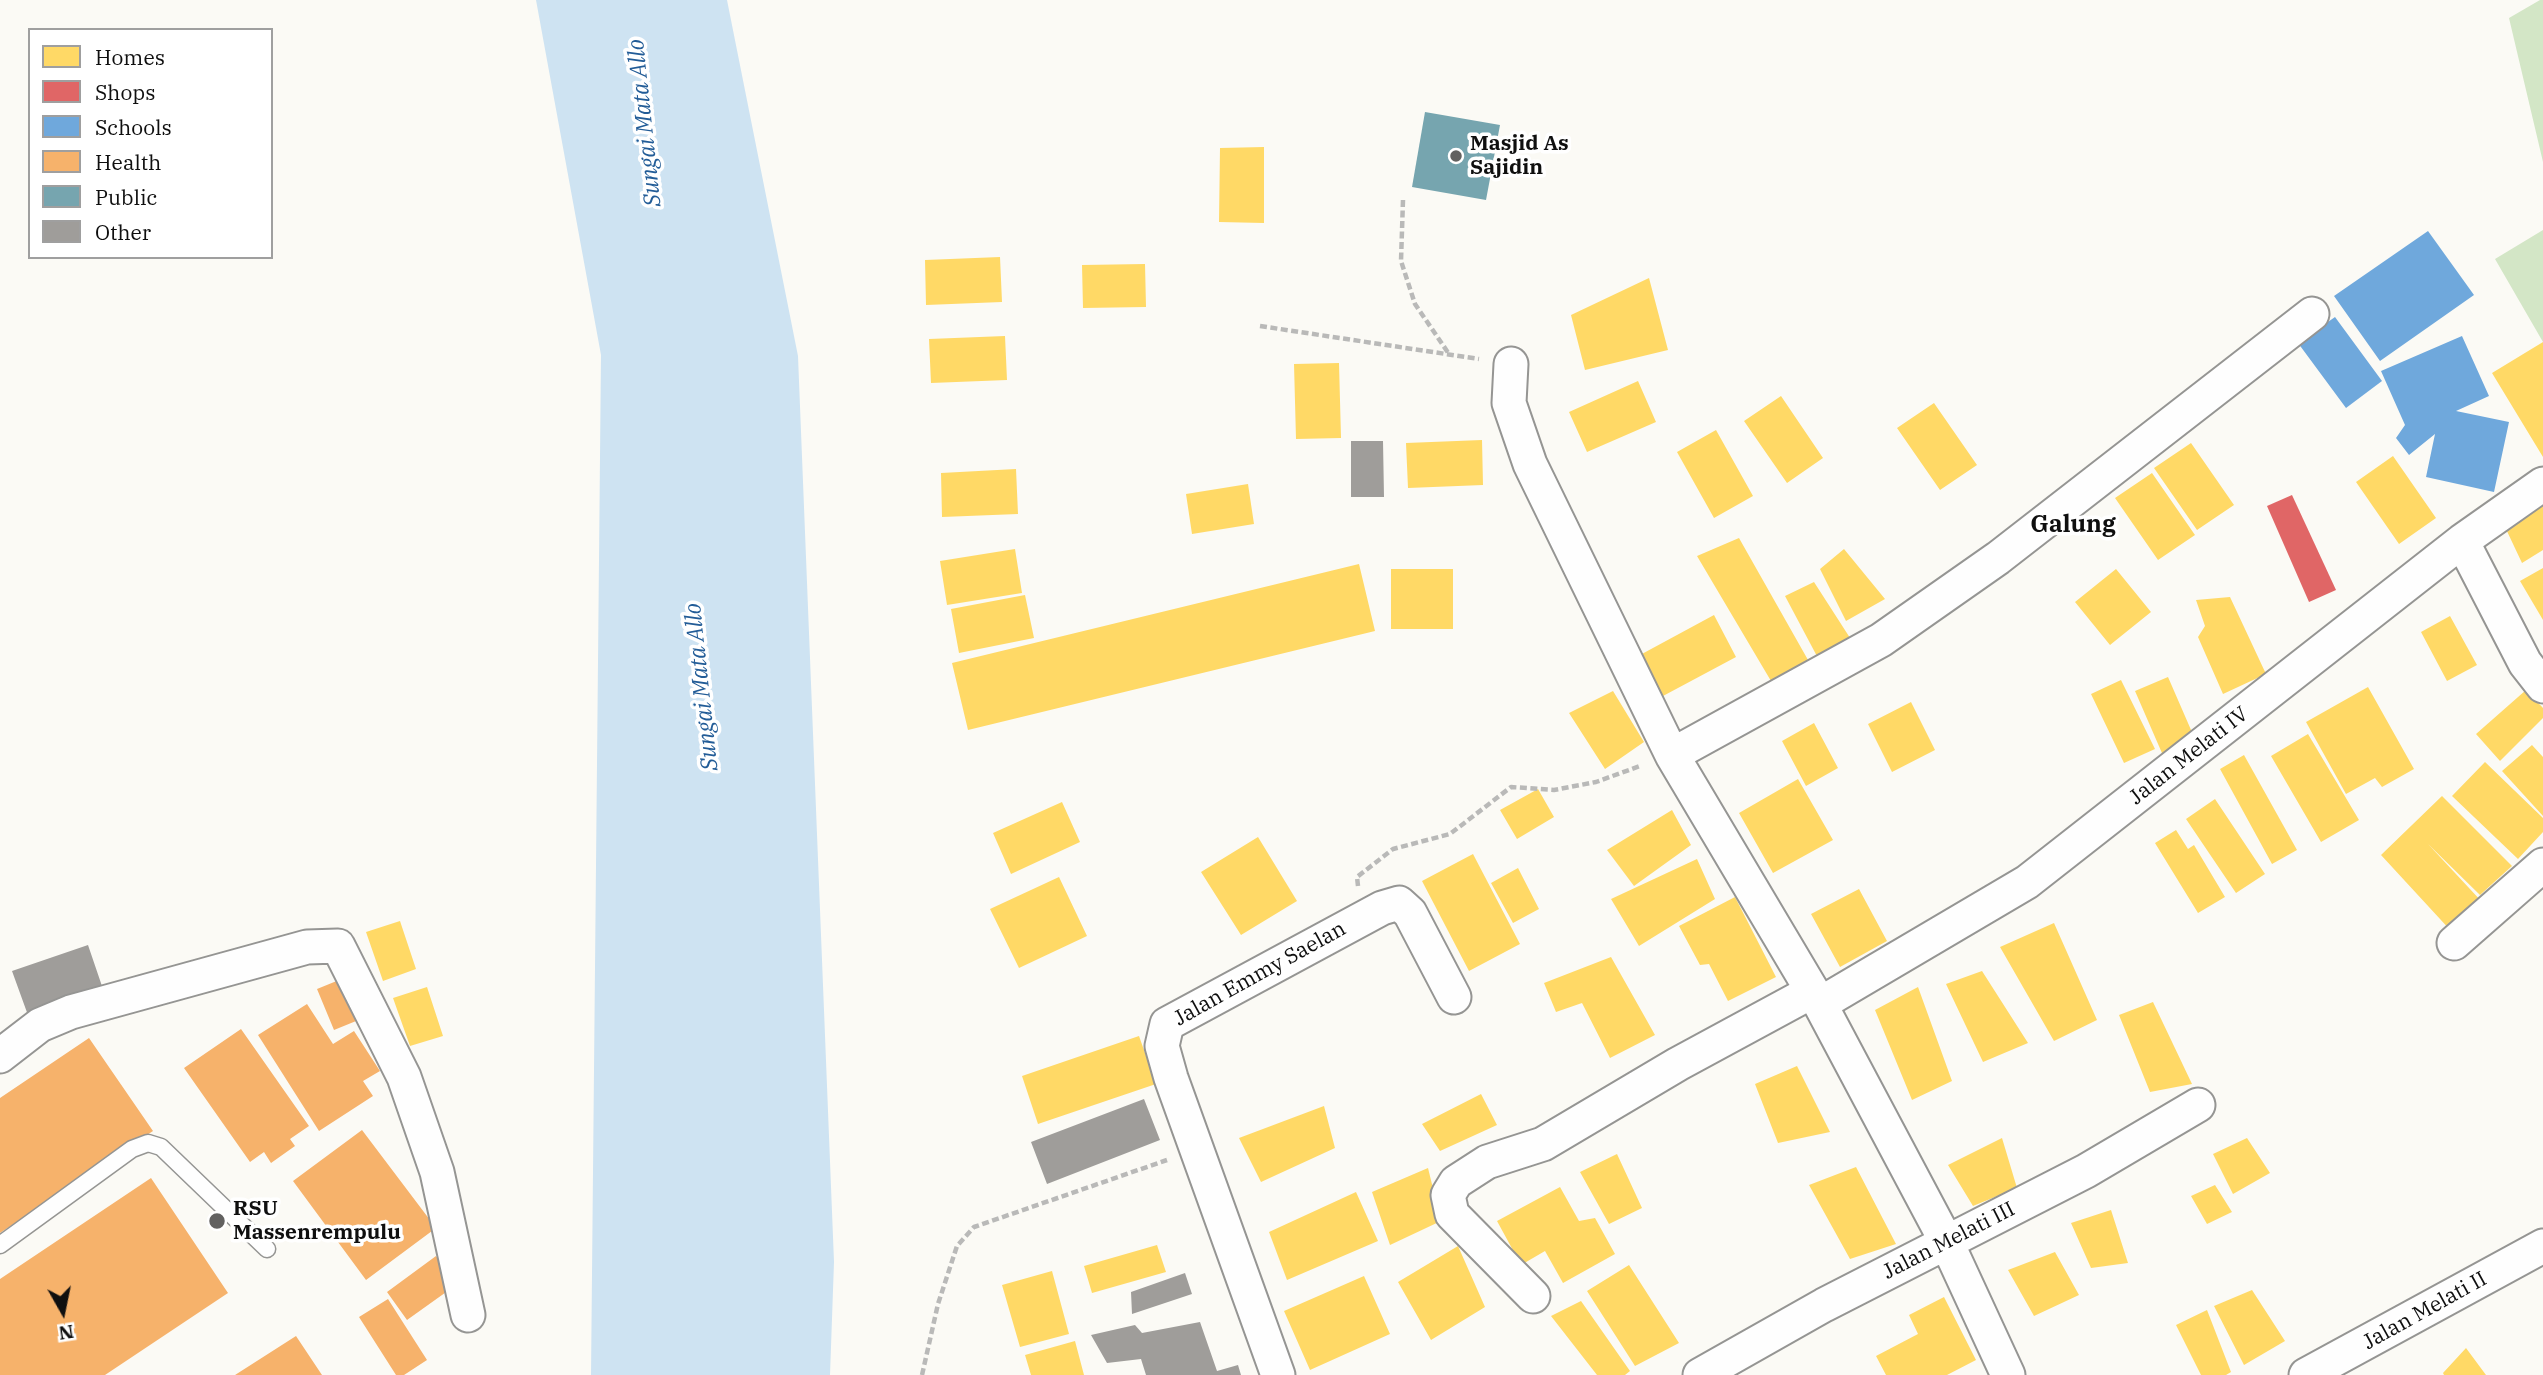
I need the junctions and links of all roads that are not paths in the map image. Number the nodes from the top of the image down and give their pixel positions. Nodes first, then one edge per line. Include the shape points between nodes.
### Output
1 (2312, 314) dead end
2 (1511, 363) road end
3 (2543, 484) edge
4 (2462, 541) junction
5 (2543, 686) edge
6 (1672, 755) junction
7 (2543, 865) edge
8 (2454, 943) dead end
9 (1454, 997) dead end
10 (1816, 998) junction
11 (0, 1056) edge
12 (2198, 1105) dead end
13 (1947, 1243) junction
14 (0, 1245) edge
15 (2543, 1247) edge
16 (267, 1249) dead end
17 (1533, 1296) dead end
18 (468, 1315) dead end
19 (1278, 1375) edge
20 (1700, 1375) edge
21 (2008, 1375) edge
22 (2306, 1375) edge

1 - 6 street via 1998,558 1892,633
2 - 6 street via 1509,403 1530,464
3 - 4 street, Jalan Melati IV
4 - 5 street via 2525,663
4 - 10 street, Jalan Melati IV via 2027,882
6 - 10 street
7 - 8 street
9 - 19 street, Jalan Emmy Saelan via 1410,913 1399,902 1167,1024 1162,1046
10 - 13 street
10 - 17 street, Jalan Melati IV via 1678,1064 1543,1144 1487,1161 1456,1182 1448,1195 1452,1214
11 - 18 street via 40,1025 71,1012 296,949 338,946 404,1077 437,1172
12 - 13 street, Jalan Melati III via 2086,1171
13 - 20 street, Jalan Melati III
13 - 21 street
14 - 16 lane via 132,1149 148,1143 161,1147
15 - 22 street, Jalan Melati II

